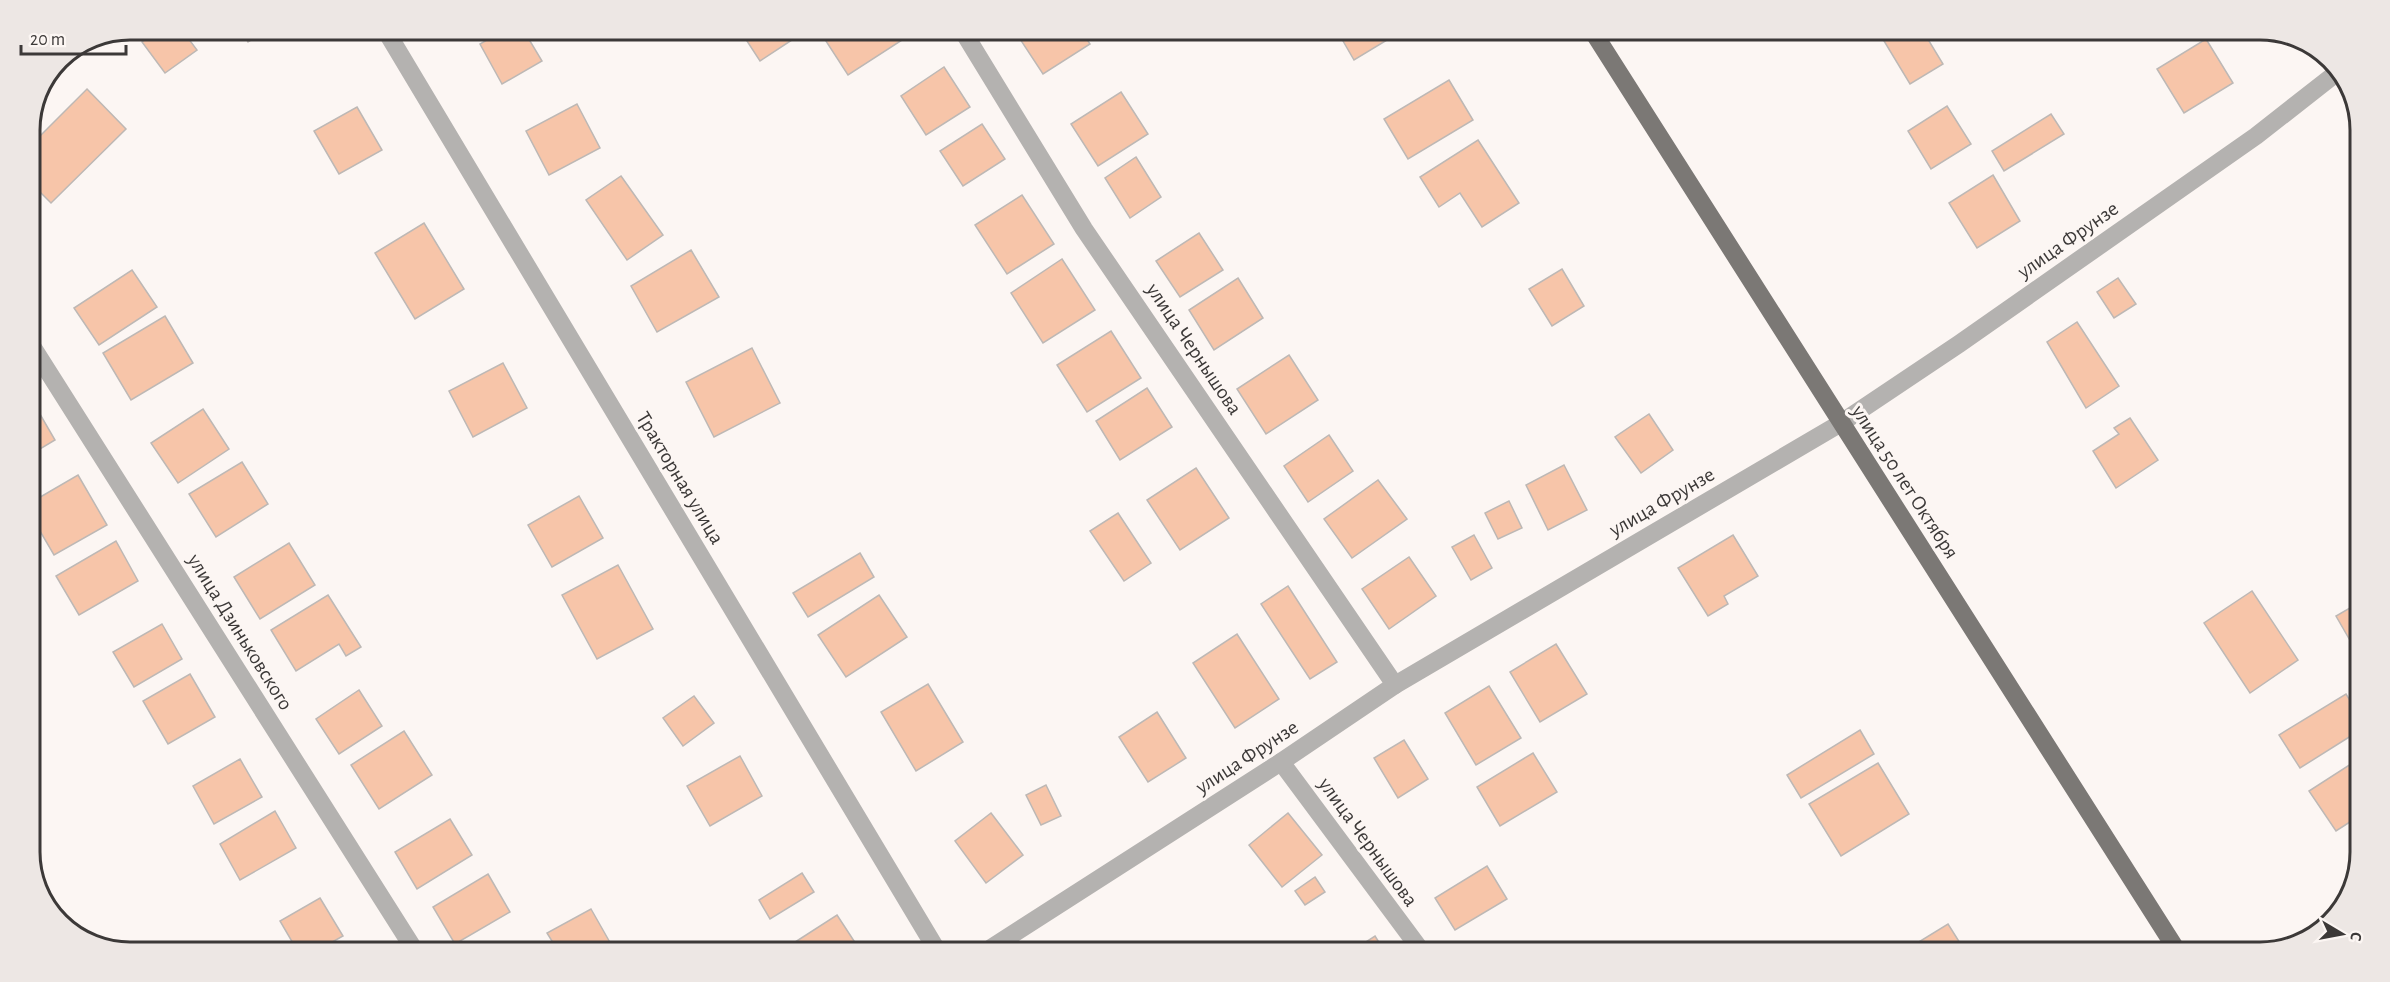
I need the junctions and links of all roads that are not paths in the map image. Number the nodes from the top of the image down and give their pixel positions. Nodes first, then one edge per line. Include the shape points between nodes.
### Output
1 (391, 40) edge
2 (968, 40) edge
3 (1598, 40) edge
4 (2331, 77) edge
5 (41, 360) edge
6 (1840, 423) junction
7 (1395, 685) junction
8 (1281, 762) junction
9 (409, 941) edge
10 (931, 941) edge
11 (1002, 941) edge
12 (1414, 941) edge
13 (2171, 941) edge

1 - 10 street, Тракторная улица
2 - 7 street, улица Чернышова via 1084,229
3 - 6 main road, улица 50 лет Октября
4 - 6 street, улица Фрунзе via 2256,136
5 - 9 street, улица Дзиньковского
6 - 7 street, улица Фрунзе
6 - 13 main road, улица 50 лет Октября
7 - 8 street, улица Фрунзе
8 - 11 street, улица Фрунзе
8 - 12 street, улица Чернышова

